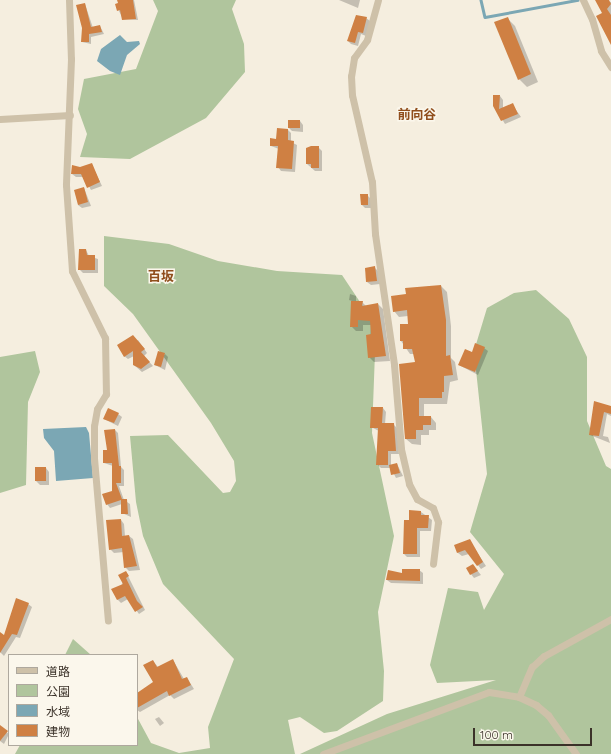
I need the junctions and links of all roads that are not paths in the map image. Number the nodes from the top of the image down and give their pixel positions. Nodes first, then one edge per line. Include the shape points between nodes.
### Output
1 (69, 0) edge
2 (378, 0) edge
3 (583, 0) edge
4 (611, 67) edge
5 (70, 115) junction
6 (0, 119) edge
7 (433, 564) dead end
8 (108, 620) dead end
9 (611, 620) edge
10 (519, 697) junction
11 (324, 754) edge
12 (576, 754) edge

1 - 5 street
2 - 7 street via 367,40 354,58 351,76 352,95 372,182 375,234 394,365 401,449 408,484 417,499 433,508 438,522
3 - 4 street via 592,19 601,50
5 - 6 street
5 - 8 street via 66,185 72,271 105,338 106,394 98,409 94,426 94,458
9 - 10 street via 544,656 532,667
10 - 11 street via 489,692
10 - 12 street via 548,715

